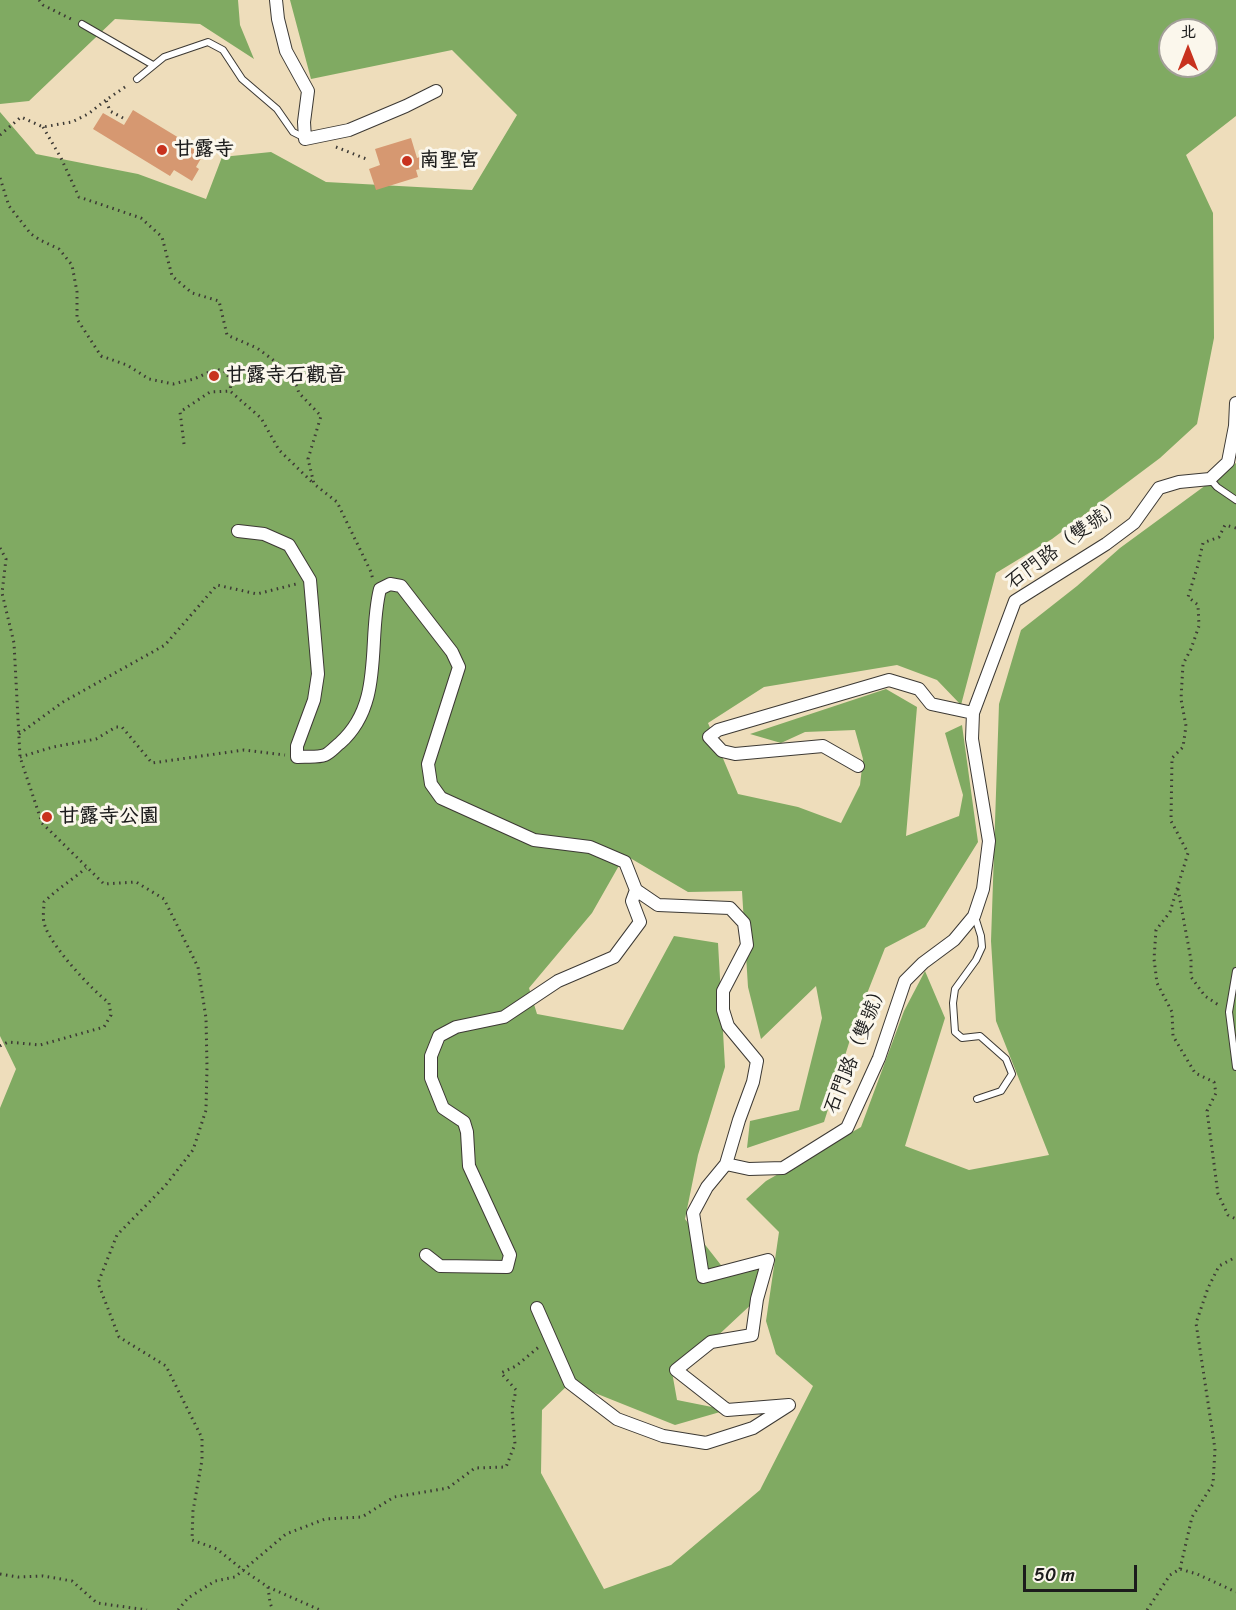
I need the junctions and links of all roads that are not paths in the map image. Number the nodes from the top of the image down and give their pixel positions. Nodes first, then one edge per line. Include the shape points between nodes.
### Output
1 (276, 0) edge
2 (82, 24) road end
3 (153, 65) junction
4 (138, 79) road end
5 (436, 91) dead end
6 (305, 139) junction
7 (1236, 403) edge
8 (1210, 479) junction
9 (1236, 500) edge
10 (238, 531) dead end
11 (973, 713) junction
12 (858, 766) dead end
13 (636, 890) junction
14 (974, 916) junction
15 (1236, 972) edge
16 (1236, 1067) edge
17 (977, 1099) dead end
18 (726, 1164) junction
19 (426, 1255) dead end
20 (537, 1308) dead end

1 - 6 street via 286,51 308,91
2 - 3 lane
3 - 4 lane
3 - 6 lane via 164,57 208,42 223,50 242,79 277,109 293,132
5 - 6 street via 349,130
7 - 8 street via 1228,462
8 - 9 lane
8 - 11 street, 石門路（雙號） via 1159,488 1134,523 1015,601
10 - 13 street via 264,534 289,545 310,580 318,674 297,757 326,755 349,735 364,710 371,684 380,589 390,584 401,586 452,652 459,667 428,764 431,784 441,798 534,840 590,847 625,862
11 - 12 street via 931,704 919,689 889,680 718,730 710,737 722,751 735,754 823,746
11 - 14 street, 石門路（雙號） via 972,738 989,841 983,889
13 - 18 street via 658,905 730,908 744,923 747,945 723,991 723,1010 728,1026 757,1060
13 - 19 street via 632,901 640,922 614,957 558,981 504,1017 456,1027 439,1036 431,1056 431,1078 443,1108 464,1122 469,1166 510,1255 507,1267 440,1266
14 - 17 lane via 982,947 955,989 956,1032 962,1038 980,1036 1006,1059 1012,1074 1001,1091
14 - 18 street, 石門路（雙號） via 954,940 906,981 879,1058 847,1128 783,1168 749,1169
15 - 16 lane via 1229,1012
18 - 20 street via 707,1187 693,1214 703,1277 768,1260 752,1335 711,1342 676,1370 727,1410 789,1405 753,1428 706,1443 663,1436 616,1419 570,1383

